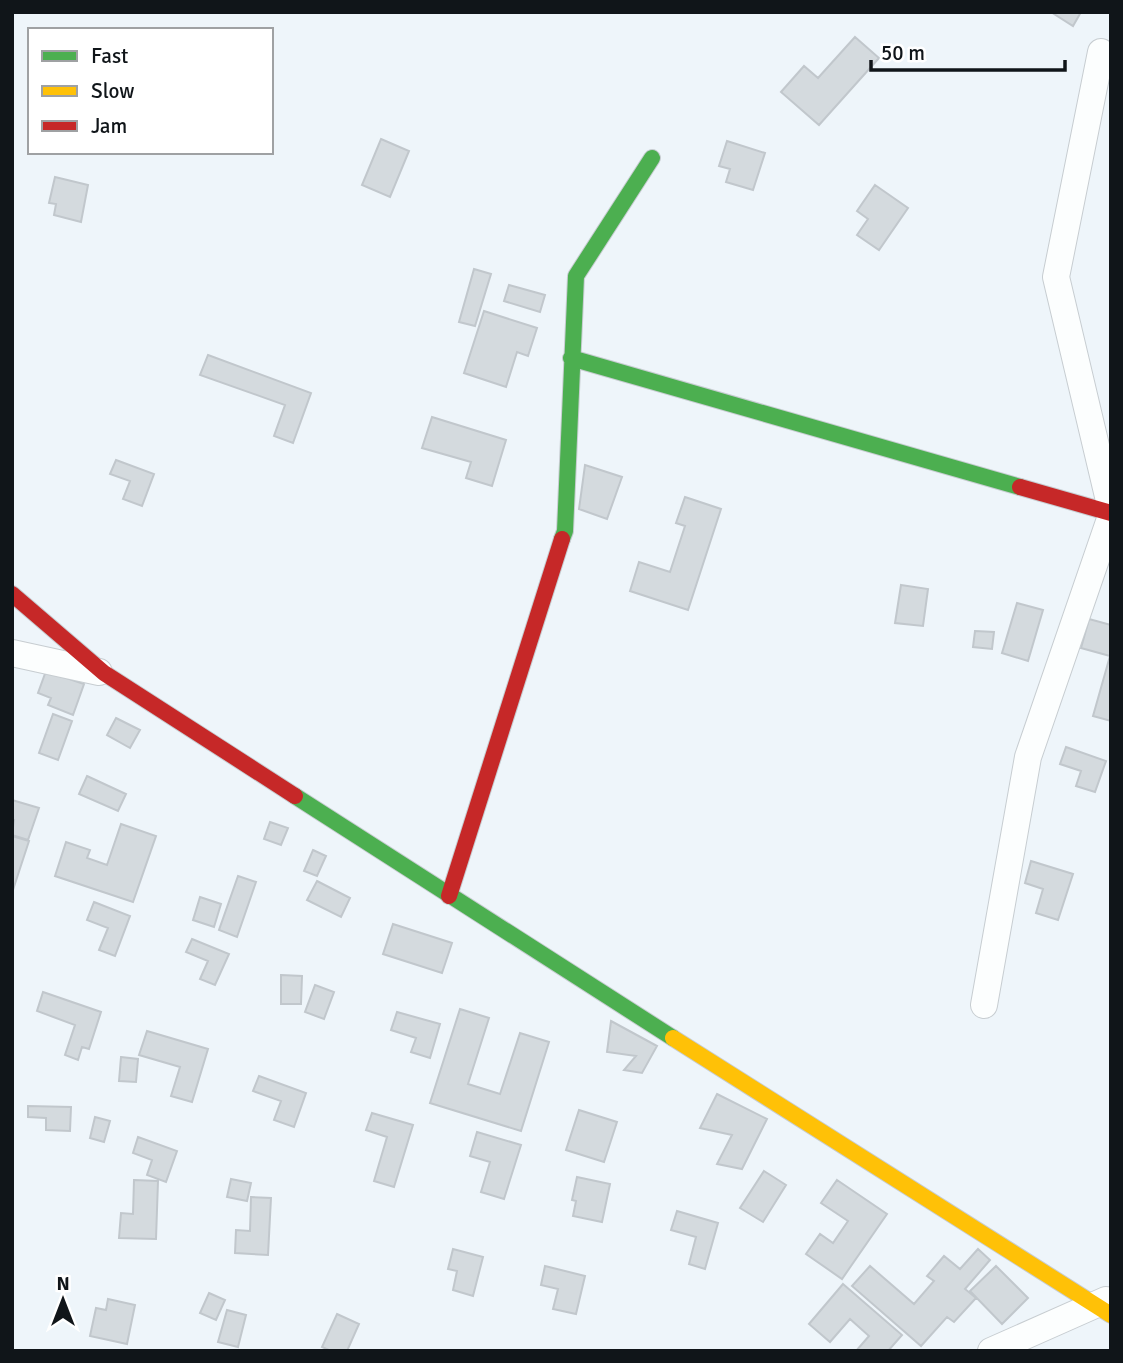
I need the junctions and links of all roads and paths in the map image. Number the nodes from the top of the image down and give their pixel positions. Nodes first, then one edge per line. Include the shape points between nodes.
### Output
1 (1101, 52) dead end
2 (652, 158) dead end
3 (571, 358) junction
4 (1111, 513) edge
5 (12, 594) edge
6 (12, 653) edge
7 (104, 673) junction
8 (449, 896) junction
9 (985, 1005) dead end
10 (1106, 1306) edge
11 (991, 1351) edge

1 - 4 street via 1056,277
2 - 3 street via 576,276
3 - 4 street
3 - 8 street via 565,531
4 - 9 street via 1028,757
5 - 7 street
6 - 7 street
7 - 8 street
8 - 10 street
10 - 11 street

